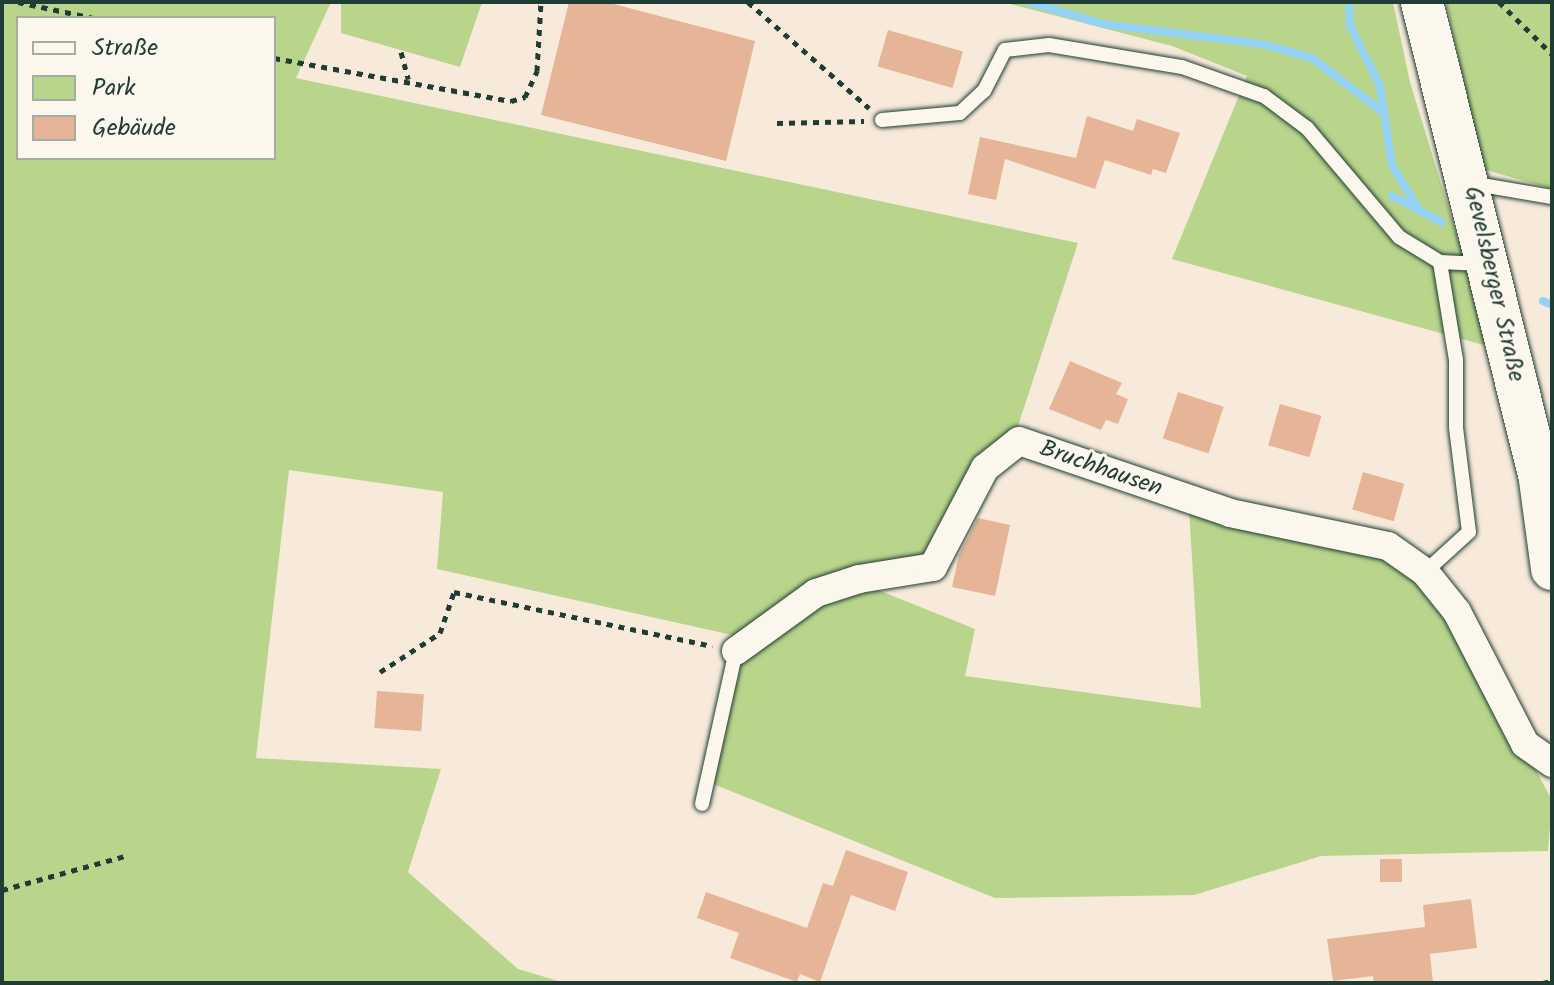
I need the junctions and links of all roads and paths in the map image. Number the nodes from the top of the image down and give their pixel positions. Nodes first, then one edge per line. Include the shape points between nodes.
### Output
1 (18, 2) edge
2 (541, 2) edge
3 (748, 2) edge
4 (1422, 2) edge
5 (1499, 2) edge
6 (84, 16) edge
7 (401, 52) dead end
8 (1552, 54) edge
9 (276, 58) edge
10 (408, 79) junction
11 (882, 120) junction
12 (777, 123) dead end
13 (1470, 183) junction
14 (1552, 197) edge
15 (1440, 262) junction
16 (1490, 265) junction
17 (1552, 569) edge
18 (1425, 572) junction
19 (736, 651) junction
20 (380, 672) dead end
21 (1552, 763) edge
22 (702, 804) dead end
23 (125, 856) dead end
24 (2, 890) edge
25 (1552, 981) edge
26 (1543, 983) edge

1 - 6 path
2 - 10 path via 537,71 525,97 511,101
3 - 11 path
4 - 13 main road, Gevelsberger Straße
5 - 8 path
7 - 10 path
9 - 10 path
11 - 12 path
11 - 15 lane via 960,113 984,91 1005,50 1049,45 1182,67 1264,96 1307,128 1399,237
13 - 14 lane
13 - 16 main road, Gevelsberger Straße
15 - 16 lane
15 - 18 lane via 1456,360 1456,427 1469,532
16 - 17 main road, Gevelsberger Straße via 1540,480
18 - 19 street, Bruchhausen via 1388,546 1230,513 1019,441 985,468 933,567 859,579 816,593
18 - 21 street, Bruchhausen via 1457,612 1525,744
19 - 20 path via 454,592 440,633
19 - 22 lane
23 - 24 path
25 - 26 path

